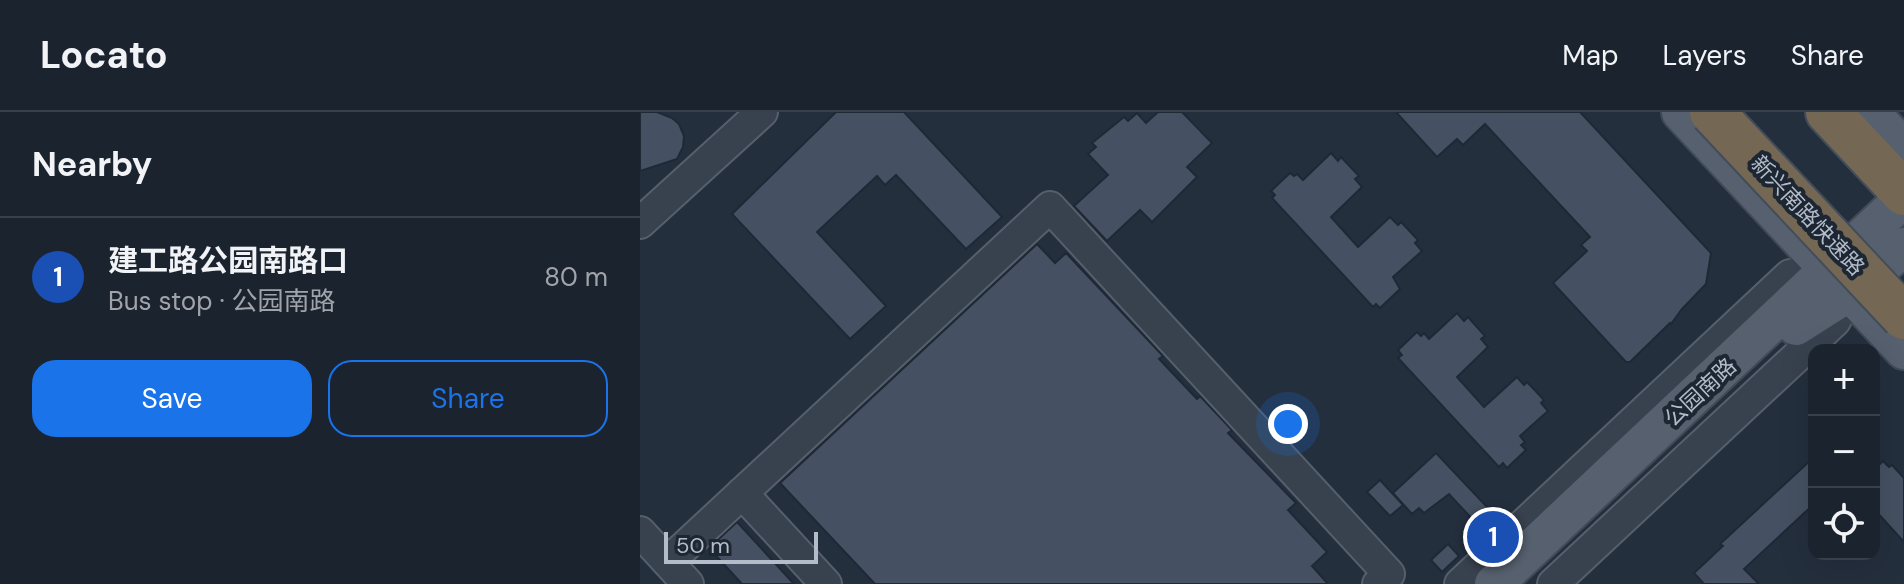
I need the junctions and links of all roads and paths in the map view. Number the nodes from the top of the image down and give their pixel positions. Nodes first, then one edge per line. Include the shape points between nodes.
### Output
1 (762, 112) edge
2 (1681, 112) edge
3 (1712, 112) edge
4 (1828, 112) edge
5 (1870, 112) edge
6 (1904, 149) edge
7 (1904, 196) edge
8 (640, 223) edge
9 (1904, 247) edge
10 (1841, 280) junction
11 (1904, 317) edge
12 (1904, 350) edge
13 (742, 493) junction
14 (640, 532) edge
15 (678, 573) edge
16 (826, 584) edge
17 (1378, 584) edge
18 (1460, 584) edge
19 (1494, 584) edge
20 (1519, 584) edge
21 (1553, 584) edge

1 - 8 street
2 - 10 main road
3 - 11 highway, 新兴南路快速路, bridge
4 - 7 highway
5 - 6 main road
7 - 10 main road, 公园南路
9 - 10 main road, 公园南路
10 - 12 main road
10 - 18 street via 1790,275
10 - 19 main road, 公园南路
10 - 20 main road, 公园南路
10 - 21 street via 1835,321
13 - 15 street
13 - 16 street
13 - 17 street via 1050,207 1389,574
14 - 15 street

